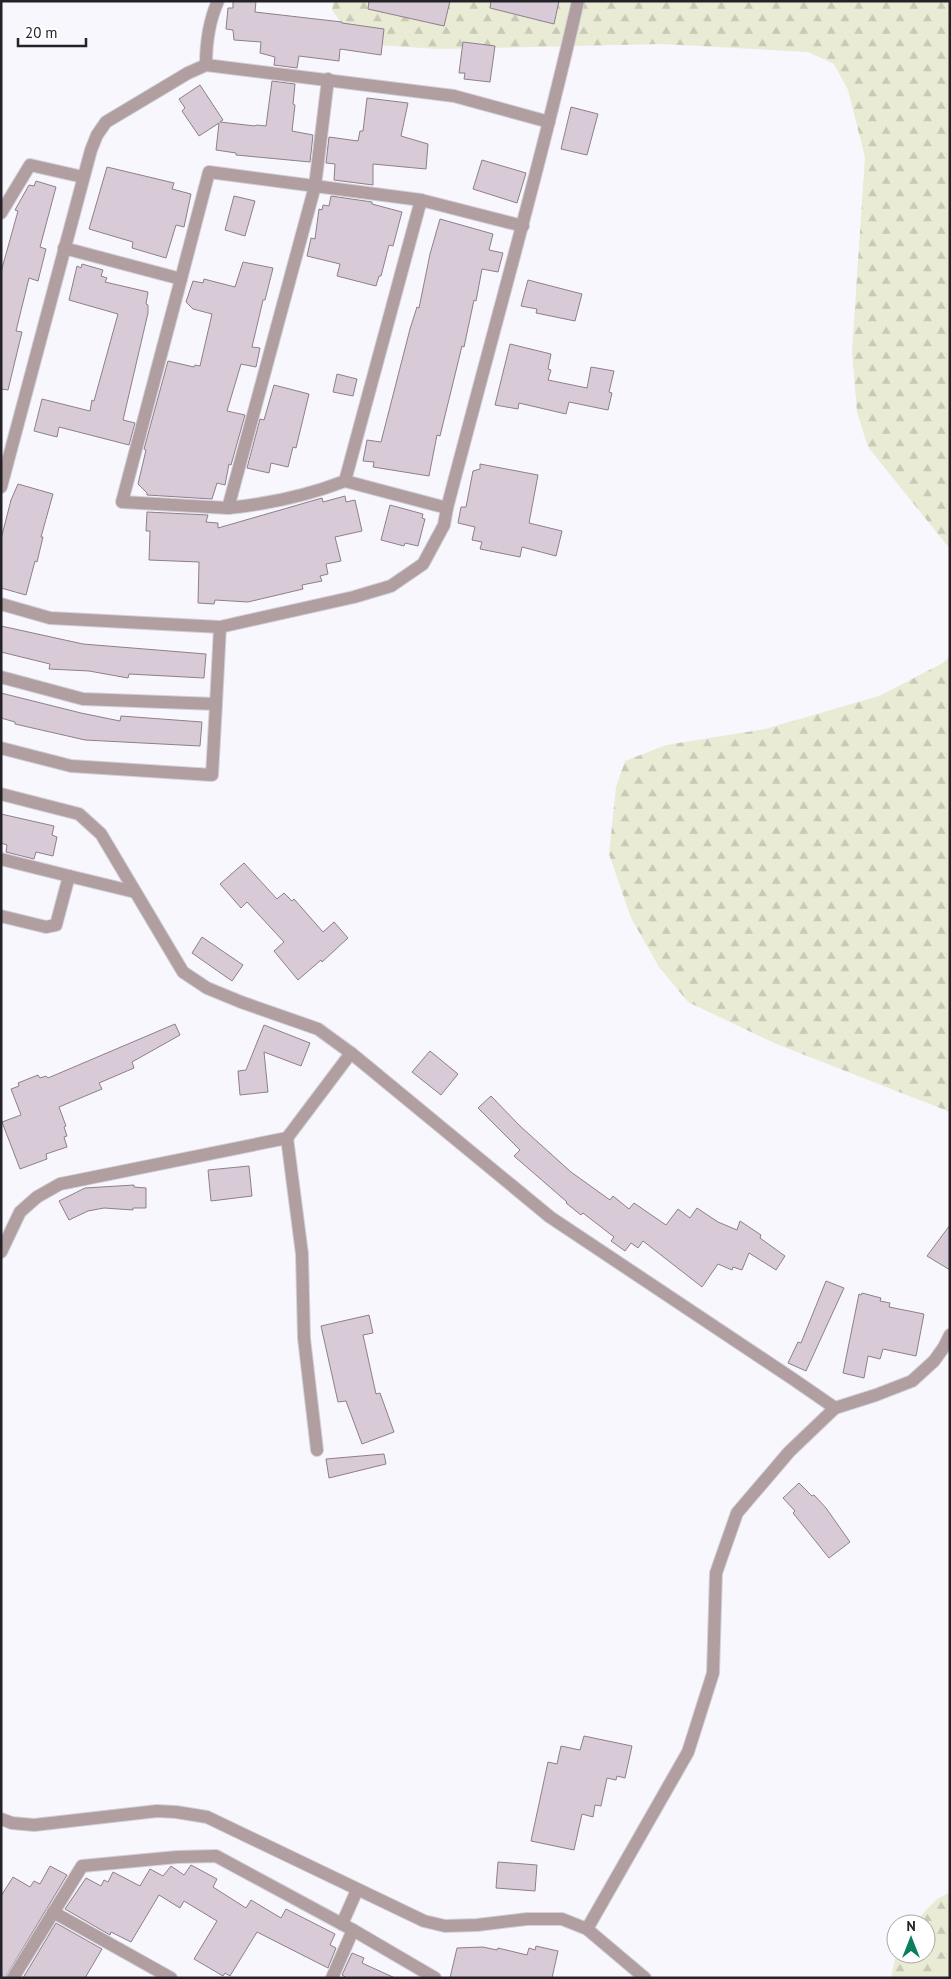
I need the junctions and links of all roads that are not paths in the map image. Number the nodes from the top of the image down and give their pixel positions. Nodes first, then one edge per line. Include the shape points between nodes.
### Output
1 (218, 1) edge
2 (578, 1) edge
3 (206, 65) junction
4 (328, 79) junction
5 (549, 122) junction
6 (83, 177) junction
7 (315, 186) junction
8 (421, 200) junction
9 (1, 213) edge
10 (522, 226) junction
11 (64, 248) junction
12 (181, 279) junction
13 (5, 460) edge
14 (345, 481) junction
15 (1, 487) edge
16 (228, 508) junction
17 (447, 508) junction
18 (1, 604) edge
19 (220, 627) junction
20 (1, 677) edge
21 (216, 704) junction
22 (1, 748) edge
23 (1, 794) edge
24 (1, 859) edge
25 (69, 876) junction
26 (135, 892) junction
27 (1, 916) edge
28 (351, 1053) junction
29 (287, 1138) junction
30 (1, 1252) edge
31 (950, 1335) edge
32 (835, 1408) junction
33 (318, 1450) dead end
34 (1, 1819) edge
35 (357, 1890) junction
36 (53, 1912) junction
37 (347, 1927) junction
38 (587, 1929) junction
39 (13, 1978) edge
40 (171, 1978) edge
41 (332, 1978) edge
42 (436, 1978) edge
43 (645, 1978) edge

1 - 3 street via 206,49
2 - 5 street
3 - 4 street
3 - 6 street via 106,122 97,135
4 - 5 street via 454,96
4 - 7 street
5 - 10 street
6 - 9 street via 30,165
6 - 11 street
7 - 8 street
7 - 12 street via 209,172
7 - 16 street
8 - 10 street
8 - 14 street
10 - 17 street
11 - 12 street
11 - 13 street
12 - 16 street via 122,502
13 - 15 street
14 - 16 street via 328,488
14 - 17 street
17 - 19 street via 444,525 423,564 391,586
18 - 19 street via 50,618
19 - 21 street
20 - 21 street via 83,699
21 - 22 street via 212,775 71,766
23 - 26 street via 79,814 101,834
24 - 25 street
25 - 26 street
25 - 27 street via 56,925 46,927
26 - 28 street via 183,972 207,988 318,1029
28 - 29 street
28 - 32 street via 550,1217
29 - 30 street via 60,1184 37,1197 20,1212
29 - 33 street via 302,1254 304,1338
31 - 32 street via 934,1361 912,1381
32 - 38 street via 789,1452 737,1513 716,1573 713,1672 688,1752
34 - 35 street via 34,1825 157,1811 207,1817
35 - 37 street
35 - 38 street via 424,1921 445,1926 562,1919
36 - 37 street via 82,1866 216,1856
36 - 39 street
36 - 40 street
37 - 41 street
37 - 42 street
38 - 43 street

